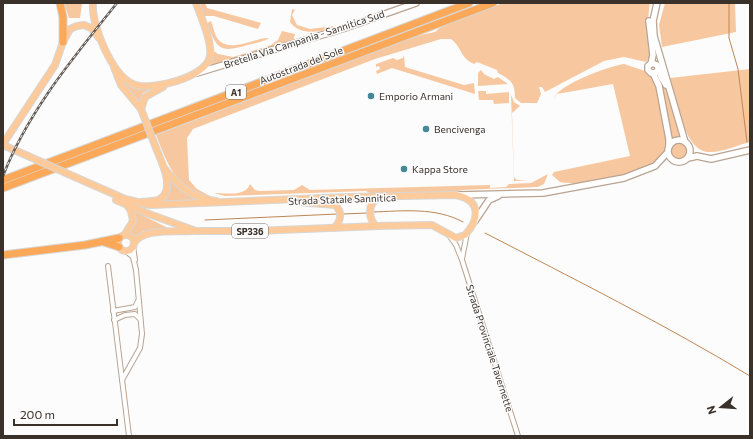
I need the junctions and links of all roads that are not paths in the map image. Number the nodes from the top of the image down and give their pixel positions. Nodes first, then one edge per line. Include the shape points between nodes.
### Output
1 (60, 3) edge
2 (93, 3) edge
3 (196, 3) edge
4 (416, 3) edge
5 (469, 3) edge
6 (493, 3) edge
7 (654, 3) edge
8 (657, 3) edge
9 (63, 42) junction
10 (656, 44) junction
11 (105, 48) junction
12 (113, 66) junction
13 (655, 68) junction
14 (192, 75) junction
15 (170, 83) junction
16 (669, 89) junction
17 (141, 110) junction
18 (685, 142) junction
19 (4, 143) edge
20 (669, 146) junction
21 (689, 147) junction
22 (3, 150) edge
23 (750, 150) edge
24 (667, 153) junction
25 (25, 157) junction
26 (688, 158) junction
27 (711, 159) junction
28 (671, 160) junction
29 (660, 162) junction
30 (164, 168) junction
31 (72, 178) junction
32 (3, 180) edge
33 (3, 188) edge
34 (502, 195) junction
35 (455, 196) junction
36 (377, 198) junction
37 (290, 200) junction
38 (137, 202) junction
39 (228, 202) junction
40 (126, 204) junction
41 (474, 221) junction
42 (378, 226) junction
43 (334, 228) junction
44 (196, 231) junction
45 (448, 234) junction
46 (467, 234) junction
47 (122, 236) junction
48 (102, 242) junction
49 (133, 245) junction
50 (119, 247) junction
51 (126, 251) junction
52 (3, 255) edge
53 (462, 260) junction
54 (108, 266) dead end
55 (135, 267) junction
56 (138, 297) junction
57 (113, 311) junction
58 (114, 320) junction
59 (141, 321) junction
60 (122, 380) junction
61 (129, 436) edge
62 (518, 436) edge

1 - 9 highway
2 - 11 main road via 94,21
3 - 14 main road via 207,35 210,56 206,65
4 - 14 street, Bretella Via Campania - Sannitica Sud via 345,28
5 - 32 highway, Autostrada del Sole / A1
6 - 33 highway, Autostrada del Sole / A1
7 - 13 street via 650,19
8 - 10 street via 653,20
9 - 11 main road via 70,29 84,25 91,28
9 - 19 main road via 54,65
10 - 13 street
10 - 16 street
11 - 12 main road
12 - 15 main road via 134,85
12 - 17 main road, Strada Statale Sannitica via 121,85
13 - 16 street
13 - 20 street
14 - 15 main road
15 - 17 main road via 149,93 143,101
16 - 18 street
17 - 30 main road, Strada Statale Sannitica / SP336, bridge
18 - 20 street via 674,141
18 - 21 street
19 - 25 main road
20 - 24 street
21 - 26 street
21 - 27 street
22 - 25 main road, Strada Statale Sannitica / SP336
23 - 27 street
24 - 28 street
24 - 29 street, Strada Statale Sannitica
25 - 31 main road, Strada Statale Sannitica / SP336, bridge
26 - 27 street via 697,156
26 - 28 street via 678,163
28 - 29 street, Strada Statale Sannitica
29 - 34 street, Strada Statale Sannitica via 624,178 543,192
30 - 38 main road, Strada Statale Sannitica / SP336 via 167,179 166,193 161,199
30 - 39 main road, Strada Statale Sannitica / SP336 via 191,194
31 - 38 main road, Strada Statale Sannitica / SP336
31 - 40 main road, Strada Statale Sannitica / SP336
34 - 35 street, Strada Statale Sannitica
34 - 41 street via 489,200
35 - 36 main road, Strada Statale Sannitica
35 - 41 main road, Strada Statale Sannitica via 469,199 474,203
36 - 37 main road, Strada Statale Sannitica / SP336
36 - 42 main road via 372,201 370,208 372,221
37 - 39 main road, Strada Statale Sannitica / SP336
37 - 43 main road via 305,204 335,205 341,214
38 - 39 main road, Strada Statale Sannitica / SP336 via 153,205
40 - 44 main road, Strada Statale Sannitica / SP336
40 - 47 main road via 133,221
41 - 46 main road
42 - 43 main road, Strada Statale Sannitica / SP336
42 - 45 main road, Strada Statale Sannitica / SP336 via 432,225
43 - 44 main road, Strada Statale Sannitica / SP336
44 - 49 main road, Strada Statale Sannitica via 147,233 139,236
45 - 46 main road, Strada Statale Sannitica / SP336 via 456,238
45 - 53 street, Strada Provinciale Tavernette
46 - 53 street, Strada Provinciale Tavernette
47 - 48 highway
47 - 49 main road via 131,237
47 - 50 main road via 118,242
48 - 50 highway
48 - 52 highway
49 - 51 main road
49 - 55 street
50 - 51 main road
51 - 55 street via 133,257
53 - 62 street, Strada Provinciale Tavernette
54 - 57 street
55 - 56 street
56 - 57 street via 135,307
56 - 59 street
57 - 58 street
58 - 59 street via 135,314
58 - 60 street
59 - 60 street via 142,342
60 - 61 street

